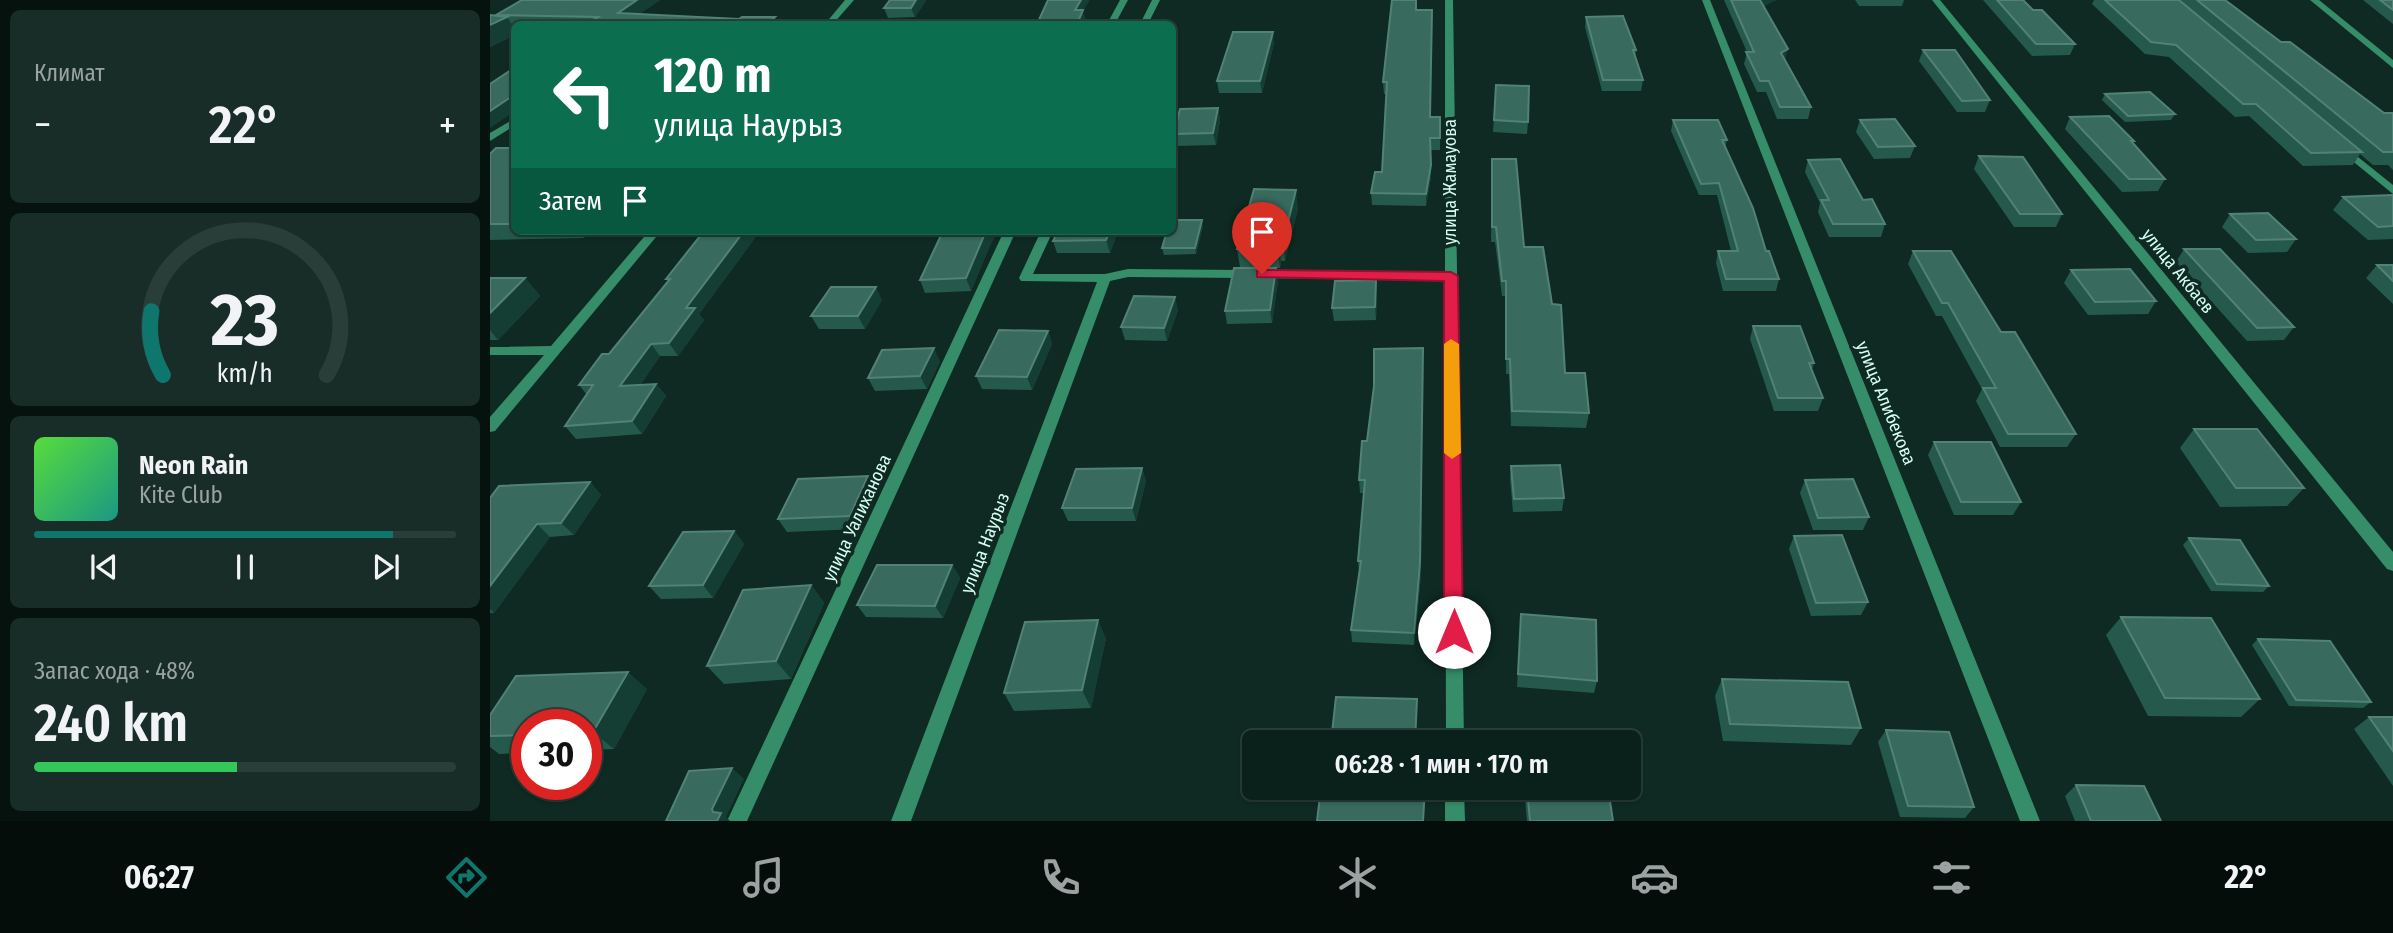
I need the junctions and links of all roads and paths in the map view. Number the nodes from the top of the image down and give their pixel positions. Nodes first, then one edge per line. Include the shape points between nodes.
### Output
1 (850, 0) edge
2 (1124, 0) edge
3 (1156, 0) edge
4 (1449, 0) edge
5 (1706, 0) edge
6 (1936, 0) edge
7 (2314, 0) edge
8 (832, 21) edge
9 (1113, 21) edge
10 (1146, 21) edge
11 (2393, 65) edge
12 (511, 124) edge
13 (490, 138) edge
14 (2332, 139) edge
15 (2393, 191) edge
16 (651, 235) edge
17 (1008, 235) edge
18 (1045, 235) edge
19 (1451, 276) junction
20 (1105, 278) junction
21 (554, 350) junction
22 (490, 351) edge
23 (490, 426) edge
24 (2393, 564) edge
25 (1455, 730) edge
26 (1455, 800) edge
27 (737, 821) edge
28 (901, 821) edge
29 (1455, 821) edge
30 (2029, 821) edge

1 - 8 street
2 - 9 street
3 - 10 street
4 - 19 street, улица Жамауова
5 - 30 street, улица Алибекова
6 - 24 street, улица Акбаев
7 - 11 street
12 - 13 street
14 - 15 street
16 - 21 street
17 - 27 street, улица Уалиханова
18 - 20 street via 1025,278
19 - 20 street via 1128,273
19 - 25 street, улица Жамауова
20 - 28 street, улица Наурыз
21 - 22 street
21 - 23 street
26 - 29 street

